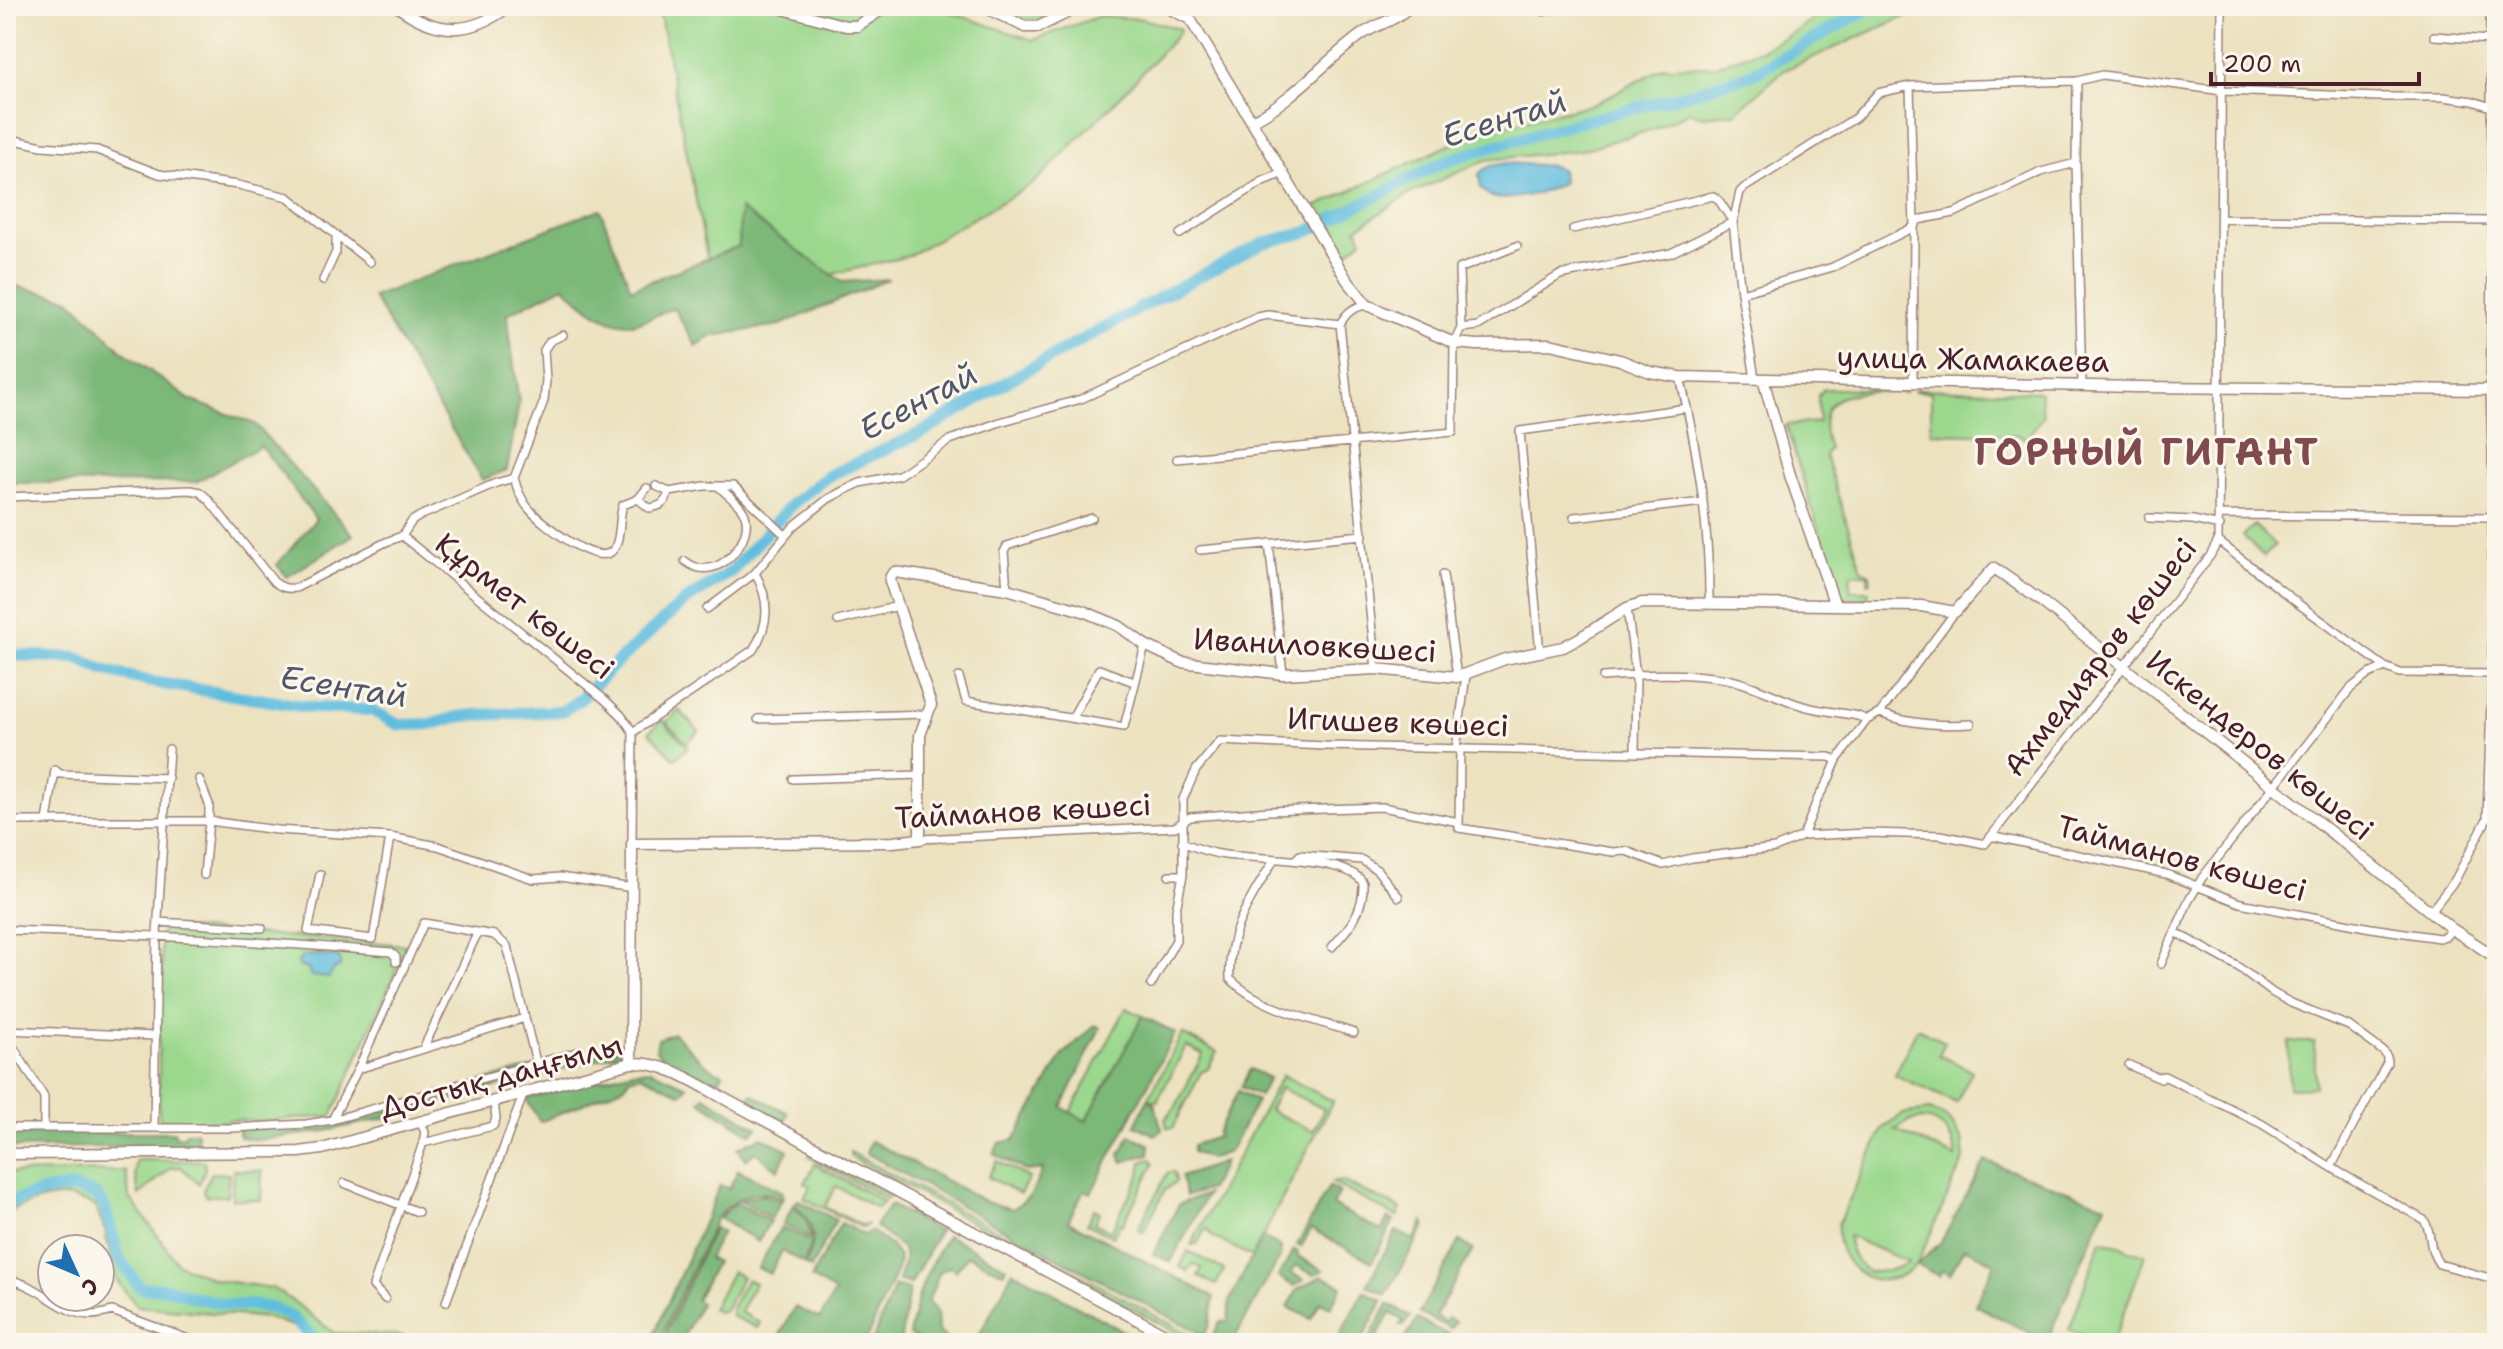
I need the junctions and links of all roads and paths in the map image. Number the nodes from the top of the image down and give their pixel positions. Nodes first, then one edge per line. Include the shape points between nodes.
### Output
1 (397, 6) edge
2 (509, 6) edge
3 (772, 6) edge
4 (887, 6) edge
5 (982, 6) edge
6 (1081, 6) edge
7 (1164, 6) edge
8 (1183, 6) edge
9 (1410, 6) edge
10 (1541, 6) edge
11 (1559, 6) edge
12 (2222, 6) edge
13 (1002, 11) edge
14 (1190, 19) junction
15 (2490, 20) dead end
16 (2434, 36) dead end
17 (2492, 38) edge
18 (2077, 81) junction
19 (1910, 86) junction
20 (2223, 91) junction
21 (2493, 108) edge
22 (1252, 121) junction
23 (6, 138) edge
24 (2076, 163) junction
25 (1281, 174) junction
26 (2221, 219) junction
27 (2495, 221) edge
28 (1733, 222) junction
29 (1914, 227) junction
30 (1573, 229) dead end
31 (1180, 234) dead end
32 (336, 235) junction
33 (1517, 246) dead end
34 (370, 262) dead end
35 (323, 280) dead end
36 (1741, 293) junction
37 (1367, 305) junction
38 (1340, 324) junction
39 (1460, 328) junction
40 (563, 335) dead end
41 (1454, 343) junction
42 (1680, 377) junction
43 (1759, 379) junction
44 (1913, 381) junction
45 (2082, 385) junction
46 (2220, 387) junction
47 (2494, 390) edge
48 (1687, 408) junction
49 (1351, 442) junction
50 (1177, 459) dead end
51 (514, 478) junction
52 (656, 486) dead end
53 (719, 487) junction
54 (647, 488) dead end
55 (669, 492) junction
56 (6, 497) edge
57 (638, 499) junction
58 (1703, 502) junction
59 (2220, 515) junction
60 (1574, 517) dead end
61 (2494, 517) edge
62 (1092, 518) dead end
63 (2149, 518) dead end
64 (2220, 526) junction
65 (785, 535) junction
66 (1363, 535) junction
67 (402, 536) junction
68 (2218, 541) junction
69 (1269, 543) junction
70 (1200, 550) dead end
71 (685, 561) dead end
72 (755, 573) junction
73 (1443, 575) dead end
74 (1007, 589) junction
75 (1709, 604) junction
76 (1835, 605) junction
77 (898, 606) junction
78 (1627, 608) junction
79 (707, 609) dead end
80 (1955, 612) junction
81 (838, 621) dead end
82 (1145, 645) junction
83 (1540, 653) junction
84 (2385, 667) junction
85 (2124, 668) junction
86 (1376, 669) junction
87 (1283, 674) junction
88 (2494, 674) edge
89 (1636, 675) junction
90 (1462, 676) junction
91 (959, 677) dead end
92 (1603, 677) dead end
93 (1134, 682) junction
94 (1880, 713) junction
95 (928, 714) junction
96 (1072, 718) junction
97 (758, 719) dead end
98 (1867, 720) junction
99 (1971, 724) dead end
100 (633, 732) junction
101 (169, 749) dead end
102 (1458, 749) junction
103 (1635, 753) junction
104 (1837, 760) junction
105 (921, 775) junction
106 (168, 778) junction
107 (199, 779) dead end
108 (793, 779) dead end
109 (2273, 787) junction
110 (2487, 819) junction
111 (8, 821) edge
112 (47, 821) junction
113 (166, 821) junction
114 (209, 821) junction
115 (1183, 821) junction
116 (2497, 821) edge
117 (1459, 822) junction
118 (1803, 836) junction
119 (1991, 836) junction
120 (390, 837) junction
121 (920, 839) junction
122 (1182, 842) junction
123 (632, 844) junction
124 (1985, 844) joint
125 (1274, 860) junction
126 (1295, 860) junction
127 (320, 874) dead end
128 (204, 875) dead end
129 (1169, 875) dead end
130 (1183, 875) junction
131 (6, 885) edge
132 (2195, 887) junction
133 (633, 888) junction
134 (1399, 897) dead end
135 (2431, 911) junction
136 (158, 922) junction
137 (262, 928) dead end
138 (2452, 929) junction
139 (6, 930) edge
140 (478, 932) junction
141 (2175, 932) junction
142 (157, 934) junction
143 (1332, 947) dead end
144 (2497, 958) edge
145 (396, 962) dead end
146 (2161, 964) dead end
147 (1151, 985) dead end
148 (525, 1018) junction
149 (6, 1032) edge
150 (1354, 1033) dead end
151 (156, 1036) junction
152 (422, 1050) junction
153 (577, 1052) dead end
154 (536, 1062) junction
155 (631, 1063) junction
156 (2129, 1065) dead end
157 (358, 1069) junction
158 (524, 1093) junction
159 (494, 1101) junction
160 (332, 1120) junction
161 (420, 1122) junction
162 (6, 1128) edge
163 (44, 1128) junction
164 (154, 1128) junction
165 (423, 1143) junction
166 (6, 1154) edge
167 (2331, 1167) junction
168 (344, 1183) dead end
169 (401, 1205) junction
170 (418, 1212) dead end
171 (6, 1278) edge
172 (2497, 1280) edge
173 (385, 1299) dead end
174 (446, 1302) dead end
175 (2422, 1339) dead end
176 (199, 1343) edge
177 (1181, 1343) edge
178 (2436, 1343) edge

1 - 2 street via 420,21 449,29 475,26
3 - 4 street via 857,26
5 - 13 street
6 - 13 street via 1038,27 1025,27
7 - 14 street
8 - 14 street
9 - 22 street via 1362,34 1270,112
10 - 11 street
12 - 20 street, Ахмедияров көшесі
14 - 22 street
15 - 17 street
16 - 17 street
17 - 21 street
18 - 19 street
18 - 20 street via 2102,75
18 - 24 street
19 - 28 street via 1876,94 1855,118 1744,188
19 - 29 street
20 - 21 street via 2443,97
20 - 26 street, Ахмедияров көшесі
21 - 27 street
22 - 25 street
23 - 32 street via 97,150 159,174 288,197
24 - 29 street via 2041,172 1954,213 1918,220
24 - 45 street
25 - 31 street
25 - 37 street
26 - 27 street
26 - 46 street, Ахмедияров көшесі
27 - 47 street
28 - 30 street via 1713,196
28 - 36 street
28 - 39 street via 1671,253 1560,275 1478,326
29 - 36 street via 1833,267
29 - 44 street
32 - 34 street
32 - 35 street via 336,252
33 - 39 street via 1460,268
36 - 43 street
37 - 38 street via 1354,307
37 - 41 street
38 - 49 street
38 - 65 street via 1258,317 1081,399 950,440 899,475 843,491
39 - 41 street
40 - 51 street via 544,350 544,401
41 - 42 street, улица Жамакаева via 1550,344
41 - 49 street via 1453,432
42 - 43 street, улица Жамакаева
42 - 48 street
43 - 44 street, улица Жамакаева
43 - 76 street
44 - 45 street, улица Жамакаева
45 - 46 street, улица Жамакаева
46 - 47 street, улица Жамакаева
46 - 59 street, Ахмедияров көшесі
47 - 61 street
48 - 58 street
48 - 83 street via 1520,431
49 - 50 street
49 - 66 street
51 - 57 street via 533,513 578,547 601,555 616,546 623,505
51 - 67 street via 420,516
52 - 55 street
53 - 55 street
53 - 65 street via 733,486
53 - 71 street via 742,510 747,524 743,539 715,567 697,568
54 - 57 street
55 - 57 street via 657,508
56 - 67 street, Құрмет көшесі via 200,492 274,582 288,589
58 - 60 street
58 - 75 street
59 - 61 street
59 - 64 street, Ахмедияров көшесі
61 - 88 street
62 - 74 street via 1007,546
63 - 64 street
64 - 68 street, Ахмедияров көшесі
65 - 72 street
66 - 69 street
66 - 86 street
67 - 100 street, Құрмет көшесі via 599,695
68 - 84 street
68 - 85 street, Ахмедияров көшесі
69 - 70 street
69 - 87 street
72 - 79 street
72 - 100 street via 768,616 753,650
73 - 90 street
74 - 77 street, Иваниловкөшесі via 895,572 890,581
74 - 82 street, Иваниловкөшесі via 1083,611 1119,626
75 - 76 street, Иваниловкөшесі
75 - 78 street, Иваниловкөшесі via 1642,603
76 - 80 street, Иваниловкөшесі via 1921,606
77 - 81 street
77 - 95 street, Иваниловкөшесі via 931,705
78 - 83 street, Иваниловкөшесі via 1578,639
78 - 89 street
80 - 85 street, Искендеров көшесі via 1994,568
80 - 94 street
82 - 87 street, Иваниловкөшесі via 1181,662
82 - 93 street
83 - 90 street, Иваниловкөшесі via 1505,659
84 - 88 street via 2400,673
84 - 109 street via 2351,688
85 - 109 street, Искендеров көшесі
85 - 119 street, Ахмедияров көшесі
86 - 87 street, Иваниловкөшесі
86 - 90 street, Иваниловкөшесі
88 - 110 street
89 - 92 street
89 - 98 street via 1729,680 1800,705
89 - 103 street
90 - 102 street
91 - 96 street via 966,701
93 - 96 street via 1099,669
93 - 96 street via 1124,727
94 - 98 street
94 - 99 street via 1937,725
95 - 97 street
95 - 105 street, Иваниловкөшесі via 920,735
98 - 104 street
100 - 123 street
101 - 106 street
102 - 103 street, Игишев көшесі
102 - 115 street, Игишев көшесі via 1220,741 1188,784
102 - 117 street
103 - 104 street, Игишев көшесі
104 - 118 street
105 - 108 street
105 - 121 street, Иваниловкөшесі
106 - 112 street via 55,770
106 - 113 street
107 - 114 street
109 - 132 street
109 - 135 street, Искендеров көшесі
110 - 116 street
110 - 135 street via 2455,880
111 - 112 street
111 - 131 street
112 - 113 street
113 - 114 street
113 - 136 street
114 - 120 street
114 - 128 street
115 - 117 street, Тайманов көшесі via 1382,807
115 - 121 street, Тайманов көшесі via 1175,827
115 - 122 street, Игишев көшесі
117 - 118 street, Тайманов көшесі via 1459,828 1626,851 1663,865 1775,848
118 - 124 street, Тайманов көшесі via 1941,835
119 - 124 street, Ахмедияров көшесі
119 - 132 street, Тайманов көшесі via 2166,874
120 - 127 street via 373,939 308,931
120 - 133 street via 438,846 533,879 560,877
121 - 123 street, Тайманов көшесі
122 - 125 street via 1221,855
122 - 130 street, Игишев көшесі
123 - 133 street
125 - 126 street
125 - 150 street via 1234,931 1230,979 1244,992 1282,1009
126 - 134 street via 1300,855 1362,860
126 - 143 street via 1344,868 1361,878 1359,914
129 - 130 street
130 - 147 street, Игишев көшесі via 1176,940
132 - 138 street, Тайманов көшесі via 2240,903 2380,929 2439,938
132 - 141 street
133 - 155 street
135 - 138 street, Искендеров көшесі
136 - 137 street
136 - 142 street
138 - 144 street, Искендеров көшесі
139 - 142 street
140 - 148 street via 494,935 507,946
140 - 152 street
140 - 157 street via 424,923
141 - 146 street
141 - 167 street via 2291,1003 2349,1026 2384,1052 2387,1063
142 - 145 street via 391,952
142 - 151 street
148 - 152 street
148 - 154 street
149 - 151 street
149 - 163 street via 44,1097
151 - 164 street
152 - 157 street
153 - 154 street
154 - 160 street
155 - 158 street, Достық даңғылы
155 - 177 street, Достық даңғылы via 665,1068
156 - 167 street via 2211,1098
157 - 160 street
158 - 159 street, Достық даңғылы
158 - 174 street
159 - 161 street, Достық даңғылы
159 - 165 street via 493,1126
160 - 164 street
161 - 165 street
161 - 166 street, Достық даңғылы via 299,1152
162 - 163 street
163 - 164 street
165 - 169 street
167 - 172 street via 2424,1220 2439,1264
168 - 169 street
169 - 170 street
169 - 173 street via 373,1286
171 - 176 street via 67,1310 99,1315 112,1311
175 - 178 street

